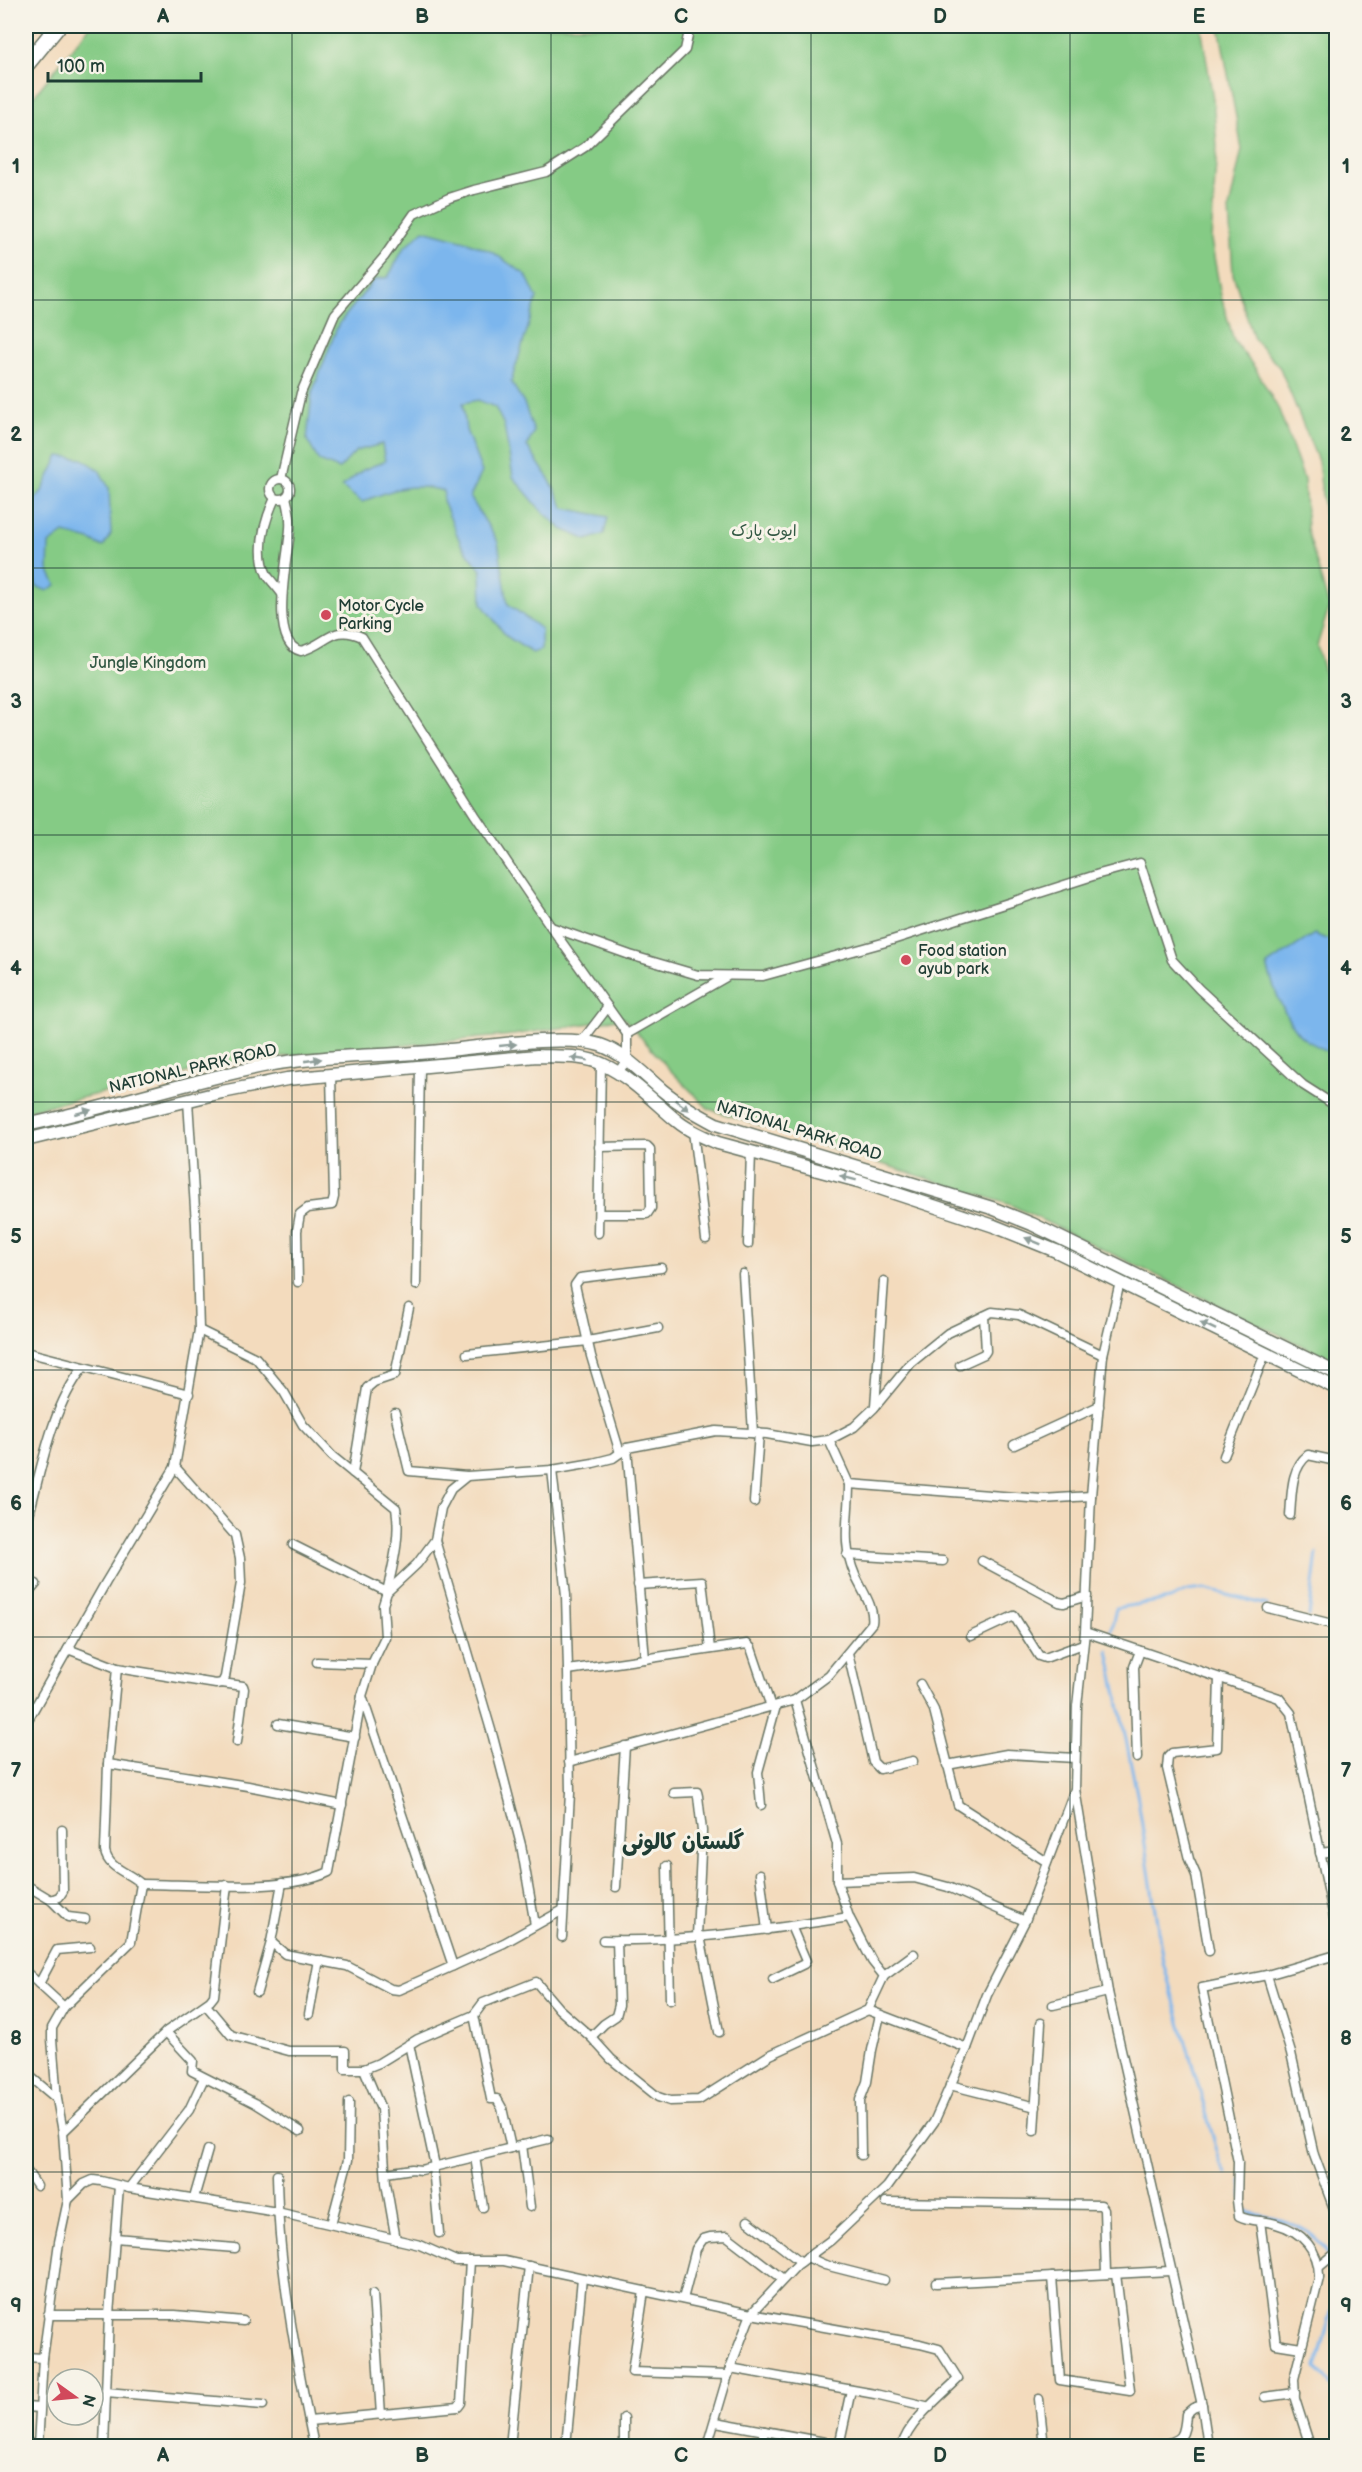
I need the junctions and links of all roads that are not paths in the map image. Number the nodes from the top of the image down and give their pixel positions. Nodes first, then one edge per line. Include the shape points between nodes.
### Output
1 (58, 26) edge
2 (690, 26) edge
3 (26, 65) edge
4 (281, 479) junction
5 (286, 497) junction
6 (274, 498) junction
7 (282, 594) junction
8 (551, 927) junction
9 (574, 937) junction
10 (567, 950) junction
11 (726, 977) junction
12 (608, 1007) junction
13 (627, 1034) junction
14 (582, 1041) junction
15 (627, 1059) junction
16 (601, 1063) junction
17 (420, 1068) junction
18 (618, 1073) junction
19 (331, 1076) junction
20 (188, 1101) junction
21 (1336, 1106) edge
22 (26, 1125) edge
23 (693, 1131) junction
24 (26, 1140) edge
25 (599, 1147) junction
26 (751, 1152) junction
27 (974, 1203) junction
28 (599, 1214) junction
29 (969, 1218) junction
30 (598, 1233) dead end
31 (706, 1239) dead end
32 (748, 1244) dead end
33 (662, 1268) dead end
34 (743, 1274) dead end
35 (884, 1281) dead end
36 (298, 1282) dead end
37 (1120, 1282) junction
38 (416, 1285) dead end
39 (409, 1308) dead end
40 (984, 1316) junction
41 (658, 1328) dead end
42 (199, 1330) junction
43 (1250, 1330) junction
44 (588, 1341) junction
45 (1243, 1343) junction
46 (26, 1352) edge
47 (467, 1354) dead end
48 (1265, 1354) junction
49 (1103, 1355) junction
50 (960, 1365) dead end
51 (82, 1368) junction
52 (1336, 1373) edge
53 (1336, 1388) edge
54 (189, 1394) junction
55 (1099, 1406) junction
56 (875, 1407) junction
57 (395, 1413) dead end
58 (756, 1433) junction
59 (829, 1440) junction
60 (1014, 1445) dead end
61 (623, 1451) junction
62 (1224, 1456) dead end
63 (1336, 1461) edge
64 (175, 1467) junction
65 (552, 1470) junction
66 (353, 1473) junction
67 (466, 1476) junction
68 (849, 1484) junction
69 (1091, 1496) junction
70 (754, 1502) dead end
71 (28, 1507) edge
72 (1290, 1515) dead end
73 (26, 1526) edge
74 (435, 1540) junction
75 (293, 1545) dead end
76 (847, 1555) junction
77 (982, 1561) dead end
78 (943, 1562) dead end
79 (36, 1584) dead end
80 (638, 1584) junction
81 (387, 1592) junction
82 (26, 1596) edge
83 (1087, 1596) junction
84 (1268, 1608) dead end
85 (1336, 1624) edge
86 (1085, 1632) junction
87 (971, 1636) dead end
88 (1083, 1644) junction
89 (68, 1649) junction
90 (710, 1649) junction
91 (1140, 1651) junction
92 (848, 1653) junction
93 (645, 1659) junction
94 (317, 1662) dead end
95 (372, 1664) junction
96 (117, 1668) junction
97 (568, 1670) junction
98 (1219, 1678) junction
99 (222, 1683) junction
100 (920, 1684) dead end
101 (362, 1696) junction
102 (795, 1700) junction
103 (773, 1706) junction
104 (26, 1723) edge
105 (278, 1724) dead end
106 (355, 1737) junction
107 (237, 1742) dead end
108 (625, 1746) junction
109 (1076, 1758) junction
110 (1137, 1758) dead end
111 (913, 1761) dead end
112 (569, 1762) junction
113 (108, 1764) junction
114 (947, 1765) junction
115 (1074, 1789) junction
116 (674, 1793) dead end
117 (761, 1804) dead end
118 (342, 1805) junction
119 (62, 1830) dead end
120 (1336, 1851) edge
121 (1320, 1853) junction
122 (1047, 1862) junction
123 (667, 1866) dead end
124 (760, 1874) dead end
125 (837, 1881) junction
126 (141, 1884) junction
127 (282, 1884) junction
128 (26, 1885) edge
129 (227, 1885) junction
130 (616, 1887) dead end
131 (51, 1900) junction
132 (563, 1910) junction
133 (849, 1917) junction
134 (85, 1919) dead end
135 (1025, 1922) junction
136 (535, 1925) junction
137 (791, 1926) junction
138 (1336, 1927) edge
139 (767, 1930) junction
140 (699, 1936) junction
141 (562, 1937) dead end
142 (668, 1938) junction
143 (603, 1940) dead end
144 (617, 1940) junction
145 (271, 1942) junction
146 (90, 1947) dead end
147 (1209, 1951) dead end
148 (914, 1954) dead end
149 (1336, 1955) edge
150 (319, 1960) junction
151 (453, 1966) junction
152 (26, 1972) edge
153 (1267, 1975) junction
154 (884, 1976) junction
155 (772, 1979) dead end
156 (39, 1984) junction
157 (257, 1992) dead end
158 (1108, 1992) junction
159 (670, 2000) dead end
160 (206, 2005) junction
161 (1053, 2006) dead end
162 (64, 2007) junction
163 (868, 2010) junction
164 (309, 2014) dead end
165 (474, 2015) junction
166 (880, 2015) junction
167 (1041, 2023) dead end
168 (166, 2032) junction
169 (719, 2032) dead end
170 (591, 2037) junction
171 (409, 2044) junction
172 (967, 2048) junction
173 (364, 2069) junction
174 (26, 2073) edge
175 (204, 2078) junction
176 (950, 2085) junction
177 (57, 2099) junction
178 (349, 2102) dead end
179 (1036, 2107) junction
180 (300, 2131) dead end
181 (1034, 2131) dead end
182 (63, 2132) junction
183 (548, 2139) dead end
184 (522, 2145) junction
185 (511, 2148) junction
186 (208, 2150) dead end
187 (861, 2155) dead end
188 (475, 2157) junction
189 (434, 2167) junction
190 (26, 2170) edge
191 (386, 2173) junction
192 (277, 2175) dead end
193 (37, 2186) dead end
194 (119, 2186) junction
195 (129, 2188) junction
196 (194, 2198) junction
197 (68, 2200) junction
198 (886, 2202) dead end
199 (483, 2207) dead end
200 (530, 2207) dead end
201 (277, 2212) junction
202 (1336, 2214) edge
203 (748, 2221) dead end
204 (1260, 2221) junction
205 (332, 2224) junction
206 (439, 2233) dead end
207 (115, 2238) junction
208 (396, 2240) junction
209 (235, 2248) dead end
210 (1333, 2255) edge
211 (804, 2260) junction
212 (470, 2261) junction
213 (529, 2266) junction
214 (1319, 2267) junction
215 (1170, 2271) junction
216 (1106, 2274) junction
217 (1116, 2274) junction
218 (1052, 2277) junction
219 (582, 2278) junction
220 (783, 2279) junction
221 (884, 2280) dead end
222 (936, 2283) dead end
223 (644, 2291) junction
224 (373, 2294) dead end
225 (683, 2299) junction
226 (751, 2314) junction
227 (48, 2315) junction
228 (109, 2315) junction
229 (243, 2321) dead end
230 (1301, 2348) junction
231 (26, 2357) edge
232 (43, 2358) junction
233 (729, 2372) junction
234 (851, 2390) junction
235 (106, 2392) junction
236 (1295, 2393) junction
237 (1265, 2397) dead end
238 (1038, 2398) dead end
239 (263, 2404) dead end
240 (1202, 2405) junction
241 (26, 2407) edge
242 (930, 2407) junction
243 (39, 2408) junction
244 (381, 2415) junction
245 (624, 2418) dead end
246 (309, 2421) junction
247 (716, 2422) junction
248 (764, 2431) junction
249 (26, 2443) edge
250 (38, 2446) edge
251 (104, 2446) edge
252 (314, 2446) edge
253 (510, 2446) edge
254 (566, 2446) edge
255 (624, 2446) edge
256 (707, 2446) edge
257 (761, 2446) edge
258 (841, 2446) edge
259 (902, 2446) edge
260 (1044, 2446) edge
261 (1160, 2446) edge
262 (1209, 2446) edge
263 (1310, 2446) edge

1 - 3 highway
2 - 4 street via 686,50 585,147 546,172 474,190 414,214 335,314 301,393
4 - 5 street via 290,486
4 - 6 street via 273,481 269,488
5 - 6 street
5 - 7 street via 291,529
6 - 7 street via 264,528 264,560 267,574
7 - 8 street via 287,642 293,648 307,649 338,632 362,638
8 - 9 street
8 - 10 street
9 - 10 street
9 - 11 street via 698,975
10 - 12 street
11 - 13 street
11 - 21 street via 763,976 1140,863 1172,960 1303,1085
12 - 13 street
12 - 14 street
13 - 15 street
14 - 15 main road, NATIONAL PARK ROAD via 601,1045
22 -> 14 main road, NATIONAL PARK ROAD via 275,1064
15 - 18 street
15 -> 27 main road, NATIONAL PARK ROAD via 664,1092 716,1124
16 -> 17 main road, NATIONAL PARK ROAD via 537,1056
16 - 18 main road, NATIONAL PARK ROAD
16 - 25 street
17 - 19 main road, NATIONAL PARK ROAD
17 - 38 street
18 - 23 main road, NATIONAL PARK ROAD
19 - 20 main road, NATIONAL PARK ROAD via 287,1079
19 - 36 street via 334,1197 332,1204 308,1208 300,1214
20 - 24 main road, NATIONAL PARK ROAD
20 - 42 street
23 - 26 main road, NATIONAL PARK ROAD
23 - 31 street
25 - 28 street
25 - 28 street via 650,1149 651,1208 647,1214
29 -> 26 main road, NATIONAL PARK ROAD via 858,1181
26 - 32 street
27 - 29 main road
27 - 43 main road, NATIONAL PARK ROAD via 1032,1224
28 - 30 street
37 -> 29 main road, NATIONAL PARK ROAD via 1056,1251
33 - 44 street via 576,1281
34 - 58 street
35 - 56 street
45 -> 37 main road, NATIONAL PARK ROAD
37 - 49 street
39 - 66 street via 395,1375 367,1388
40 - 49 street via 992,1312 1019,1315
40 - 50 street via 986,1351
40 - 56 street via 948,1333 911,1363
41 - 44 street
42 - 54 street
42 - 66 street via 256,1358 284,1392 303,1425
43 - 45 main road
43 - 52 main road, NATIONAL PARK ROAD
44 - 47 street
44 - 61 street
45 - 48 main road, NATIONAL PARK ROAD
46 - 51 street
48 - 53 main road, NATIONAL PARK ROAD
48 - 62 street
49 - 55 street
51 - 54 street
51 - 71 street via 72,1381 55,1422
54 - 64 street
55 - 60 street
55 - 69 street
56 - 59 street via 854,1427
57 - 67 street via 409,1471
58 - 59 street via 812,1442
58 - 61 street via 716,1431
58 - 70 street
59 - 68 street
61 - 65 street via 603,1460
61 - 80 street
63 - 72 street via 1308,1455 1301,1460 1293,1484
64 - 89 street
64 - 99 street via 235,1535 241,1583
65 - 67 street
65 - 97 street via 566,1595
66 - 81 street via 396,1508 396,1552
67 - 74 street via 451,1489 441,1509
68 - 69 street via 1042,1500
68 - 76 street
69 - 83 street
71 - 73 street
74 - 81 street via 417,1564
74 - 136 street via 496,1748
75 - 81 street
76 - 78 street
76 - 92 street via 873,1617
77 - 83 street via 1059,1602
79 - 82 street
80 - 90 street via 702,1581
80 - 93 street
81 - 95 street via 383,1605 385,1637
83 - 86 street
84 - 85 street
86 - 88 street
86 - 91 street
87 - 88 street via 1014,1616 1039,1656 1045,1658
88 - 109 street
89 - 96 street
89 - 104 street
90 - 93 street
90 - 103 street via 747,1644
91 - 98 street
91 - 110 street via 1134,1667
92 - 102 street via 829,1675
92 - 111 street via 873,1762 880,1769
93 - 97 street
94 - 95 street
95 - 101 street
96 - 99 street
96 - 113 street
97 - 112 street
98 - 121 street via 1279,1698 1291,1713
98 - 147 street via 1217,1748 1172,1753 1167,1768 1196,1875
99 - 107 street via 244,1689
100 - 114 street via 934,1710
101 - 106 street
101 - 151 street
102 - 103 street
102 - 125 street via 837,1844
103 - 108 street
103 - 117 street via 758,1772
105 - 106 street
106 - 118 street
108 - 112 street
108 - 130 street
109 - 114 street via 1007,1754
109 - 115 street
112 - 132 street
113 - 118 street
113 - 126 street via 106,1860
114 - 122 street via 958,1805
115 - 122 street
115 - 158 street
116 - 140 street via 693,1791 698,1796 702,1831
118 - 127 street via 328,1872
119 - 131 street via 63,1891
120 - 121 street
121 - 138 street
122 - 135 street
123 - 142 street
124 - 139 street
125 - 133 street
125 - 135 street via 914,1878 948,1887
126 - 129 street
126 - 162 street via 131,1942
127 - 129 street
127 - 145 street
128 - 131 street
129 - 160 street via 213,1996
131 - 134 street via 68,1917
132 - 136 street
132 - 141 street
133 - 137 street
133 - 154 street
135 - 172 street via 987,1995
136 - 151 street
137 - 139 street
137 - 155 street via 806,1961
139 - 140 street
140 - 142 street
140 - 169 street
142 - 144 street
142 - 159 street
143 - 144 street
144 - 170 street via 616,2016
145 - 150 street via 285,1954
145 - 157 street
146 - 156 street via 57,1950
148 - 154 street
149 - 153 street
150 - 151 street via 348,1966 399,1990
150 - 164 street
152 - 156 street
153 - 202 street via 1291,2053 1314,2155
153 - 204 street via 1202,1988 1238,2162 1239,2216
154 - 163 street
156 - 162 street
158 - 161 street
158 - 215 street
160 - 168 street
160 - 173 street via 231,2035 289,2051 345,2051 345,2069
162 - 177 street via 52,2028
163 - 166 street
163 - 170 street via 770,2055 699,2100 670,2101 658,2097 611,2059
165 - 170 street via 483,2003 536,1982
165 - 171 street
165 - 185 street via 491,2099 497,2099 502,2108
166 - 172 street
166 - 187 street via 860,2100
167 - 179 street
168 - 175 street via 193,2061 192,2071
168 - 182 street
171 - 173 street
171 - 189 street
172 - 176 street
173 - 191 street via 381,2109
174 - 177 street
175 - 180 street
175 - 195 street via 189,2110
176 - 179 street
176 - 211 street via 934,2121 886,2187 831,2240
177 - 182 street
178 - 205 street via 348,2160
179 - 181 street
182 - 197 street
183 - 184 street
184 - 185 street
184 - 200 street
185 - 188 street
186 - 196 street
188 - 189 street
188 - 199 street
189 - 191 street
189 - 206 street
190 - 193 street
191 - 208 street
192 - 201 street
194 - 195 street
194 - 197 street via 93,2180
194 - 207 street
195 - 196 street
196 - 201 street
197 - 227 street
198 - 216 street via 1101,2205
201 - 205 street
201 - 246 street via 296,2356
203 - 211 street
204 - 214 street via 1301,2236
204 - 230 street via 1276,2344
205 - 208 street
207 - 209 street
207 - 228 street
208 - 212 street via 420,2245 456,2261
210 - 214 street
211 - 220 street
211 - 221 street
212 - 213 street
212 - 244 street via 461,2403 454,2409
213 - 219 street
213 - 253 street
214 - 230 street
215 - 217 street
215 - 240 street
216 - 217 street
216 - 218 street
217 - 218 street via 1130,2391 1060,2380
218 - 222 street
219 - 223 street
219 - 254 street
220 - 225 street via 727,2236 710,2237 696,2249
220 - 226 street
223 - 225 street
223 - 233 street via 632,2372
224 - 244 street
225 - 226 street
226 - 233 street
226 - 242 street via 939,2349 958,2379
227 - 228 street
227 - 232 street
228 - 229 street
228 - 235 street
230 - 236 street
231 - 232 street
232 - 243 street
233 - 234 street
233 - 247 street
234 - 242 street
234 - 258 street
235 - 239 street
235 - 251 street
236 - 237 street
236 - 263 street
238 - 260 street
240 - 261 street via 1186,2414 1182,2437
240 - 262 street
241 - 243 street
242 - 259 street
243 - 250 street
244 - 246 street
245 - 255 street
246 - 252 street
247 - 248 street
247 - 256 street
248 - 257 street
248 - 258 street
249 - 250 street

